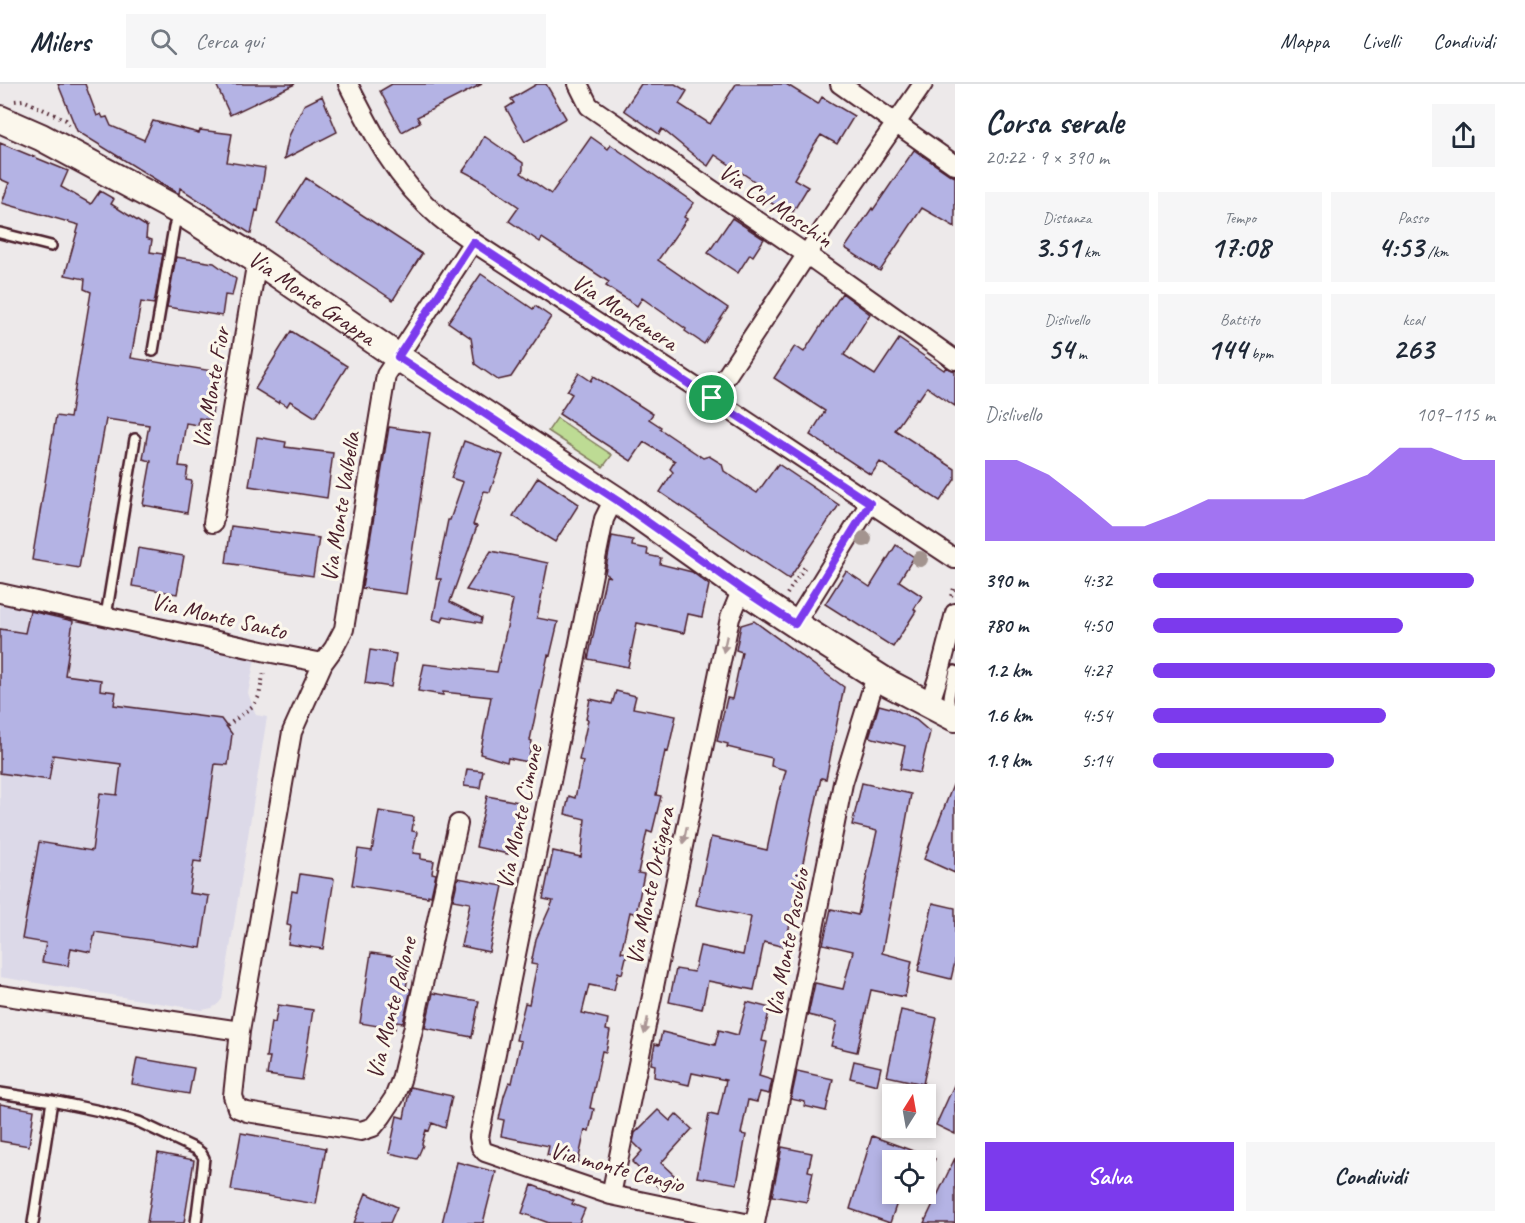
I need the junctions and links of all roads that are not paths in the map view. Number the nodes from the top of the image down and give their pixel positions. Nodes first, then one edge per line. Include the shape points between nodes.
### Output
1 (348, 84) edge
2 (578, 84) edge
3 (840, 84) edge
4 (923, 84) edge
5 (0, 119) edge
6 (897, 123) junction
7 (955, 165) edge
8 (179, 211) junction
9 (0, 233) edge
10 (473, 242) junction
11 (51, 246) dead end
12 (806, 254) junction
13 (257, 260) junction
14 (153, 351) dead end
15 (398, 357) junction
16 (955, 360) edge
17 (712, 398) junction
18 (135, 439) dead end
19 (614, 499) junction
20 (870, 503) junction
21 (213, 523) dead end
22 (955, 559) edge
23 (742, 589) junction
24 (0, 593) edge
25 (955, 613) edge
26 (106, 616) junction
27 (795, 624) junction
28 (323, 663) junction
29 (955, 671) edge
30 (876, 676) junction
31 (930, 705) junction
32 (955, 717) edge
33 (458, 824) dead end
34 (0, 995) edge
35 (240, 1031) junction
36 (0, 1093) edge
37 (52, 1101) junction
38 (481, 1147) joint
39 (611, 1195) junction
40 (33, 1223) edge
41 (196, 1223) edge
42 (745, 1223) edge
43 (755, 1223) edge

1 - 10 street, Via Monfenera via 375,137 409,186 440,218
2 - 12 street, Via Col Moschin via 589,106
3 - 6 street
4 - 6 street
5 - 8 main road, Via Monte Grappa
6 - 7 street
6 - 12 street
8 - 13 main road, Via Monte Grappa
8 - 14 lane
9 - 11 lane
10 - 15 street
10 - 17 street, Via Monfenera
12 - 16 street, Via Col Moschin
12 - 17 street
13 - 15 main road, Via Monte Grappa
13 - 21 street, Via Monte Fior
15 - 19 main road, Via Monte Grappa
15 - 28 street, Via Monte Valbella via 386,375 344,629
17 - 20 street, Via Monfenera
18 - 26 lane
19 - 23 main road, Via Monte Grappa
19 - 38 street, Via Monte Cimone via 604,519 478,1137
20 - 22 street, Via Monfenera
20 - 27 street
23 - 27 main road, Via Monte Grappa
23 -> 39 street, Via Monte Ortigara via 730,618
24 - 26 street, Via Monte Santo
25 - 31 street
26 - 28 street, Via Monte Santo
27 - 30 main road, Via Monte Grappa
28 - 35 street, Via Monte Pallone via 292,732
29 - 32 lane via 949,704
30 - 31 main road, Via Monte Grappa
30 - 43 street, Via Monte Pasubio via 843,783
31 - 32 main road, Via Monte Grappa
33 - 35 street, Via Monte Pallone via 401,1080 394,1098 373,1127 361,1131 237,1108 233,1096
34 - 35 street
36 - 37 lane
37 - 40 lane
37 - 41 lane via 139,1122 201,1153 204,1158
38 - 39 street, Via monte Cengio via 485,1152
39 - 42 street, Via monte Cengio

